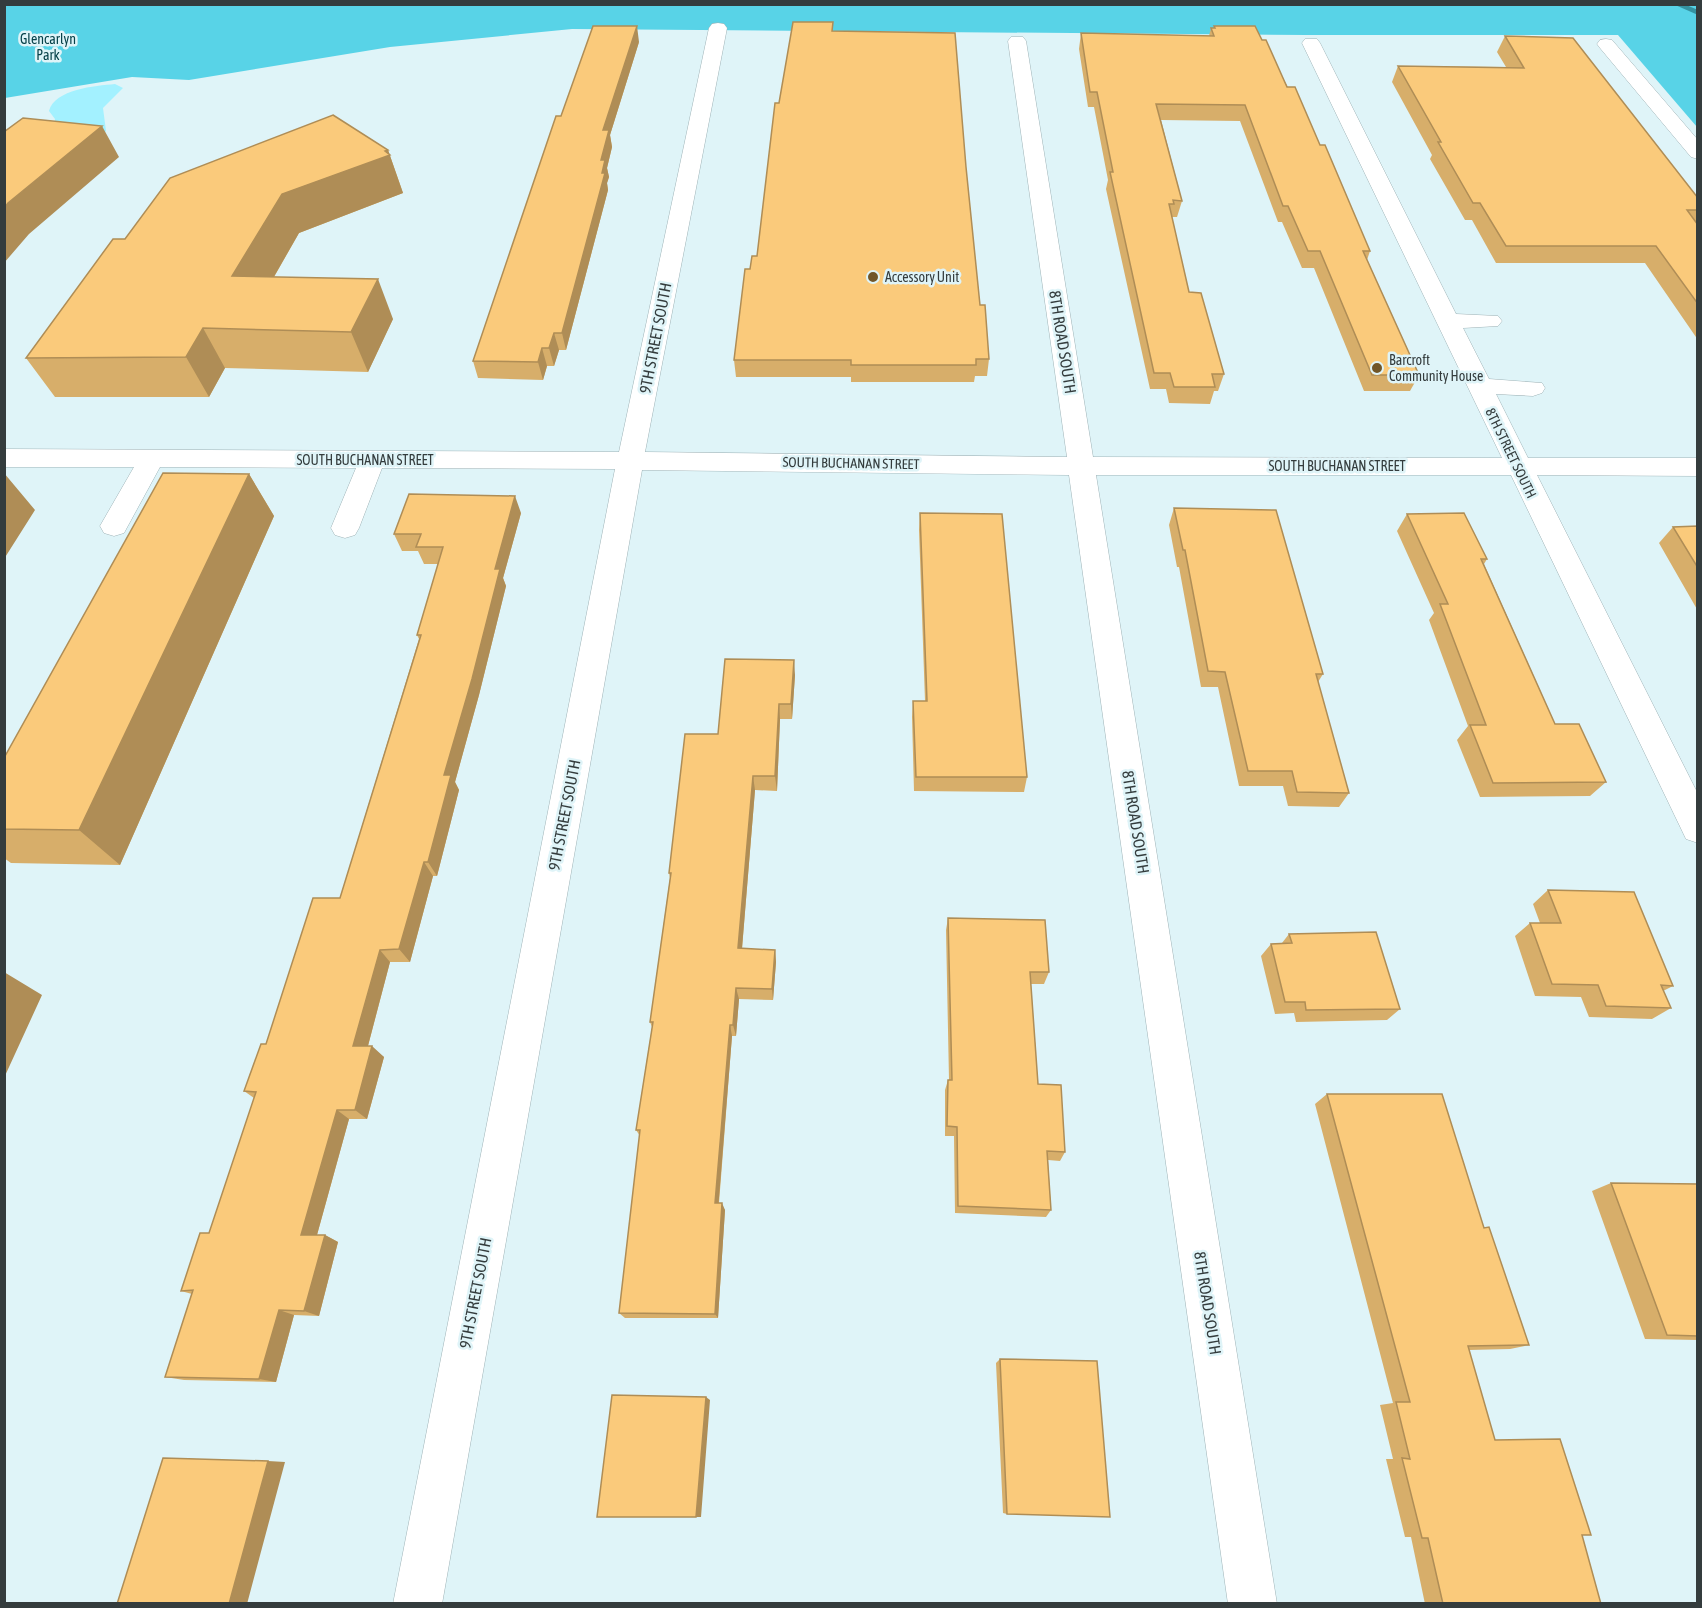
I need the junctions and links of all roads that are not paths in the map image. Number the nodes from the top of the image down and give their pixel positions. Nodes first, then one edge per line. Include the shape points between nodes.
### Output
1 (718, 28) dead end
2 (1017, 41) dead end
3 (1311, 43) dead end
4 (1606, 44) dead end
5 (1698, 153) edge
6 (1447, 321) junction
7 (1490, 321) dead end
8 (1479, 386) junction
9 (1533, 388) dead end
10 (4, 458) edge
11 (151, 460) junction
12 (372, 460) junction
13 (630, 461) junction
14 (1082, 466) junction
15 (1518, 466) junction
16 (1698, 467) edge
17 (114, 526) dead end
18 (345, 528) dead end
19 (1698, 829) edge
20 (417, 1604) edge
21 (1253, 1604) edge

1 - 13 street, 9TH STREET SOUTH
2 - 14 street, 8TH ROAD SOUTH
3 - 6 street, 8TH STREET SOUTH
4 - 5 street
6 - 7 street
6 - 8 street, 8TH STREET SOUTH
8 - 9 street
8 - 15 street, 8TH STREET SOUTH
10 - 11 street, SOUTH BUCHANAN STREET
11 - 12 street, SOUTH BUCHANAN STREET
11 - 17 street
12 - 13 street, SOUTH BUCHANAN STREET
12 - 18 street
13 - 14 street, SOUTH BUCHANAN STREET
13 - 20 street, 9TH STREET SOUTH
14 - 15 street, SOUTH BUCHANAN STREET
14 - 21 street, 8TH ROAD SOUTH
15 - 16 street, SOUTH BUCHANAN STREET
15 - 19 street, 8TH STREET SOUTH

